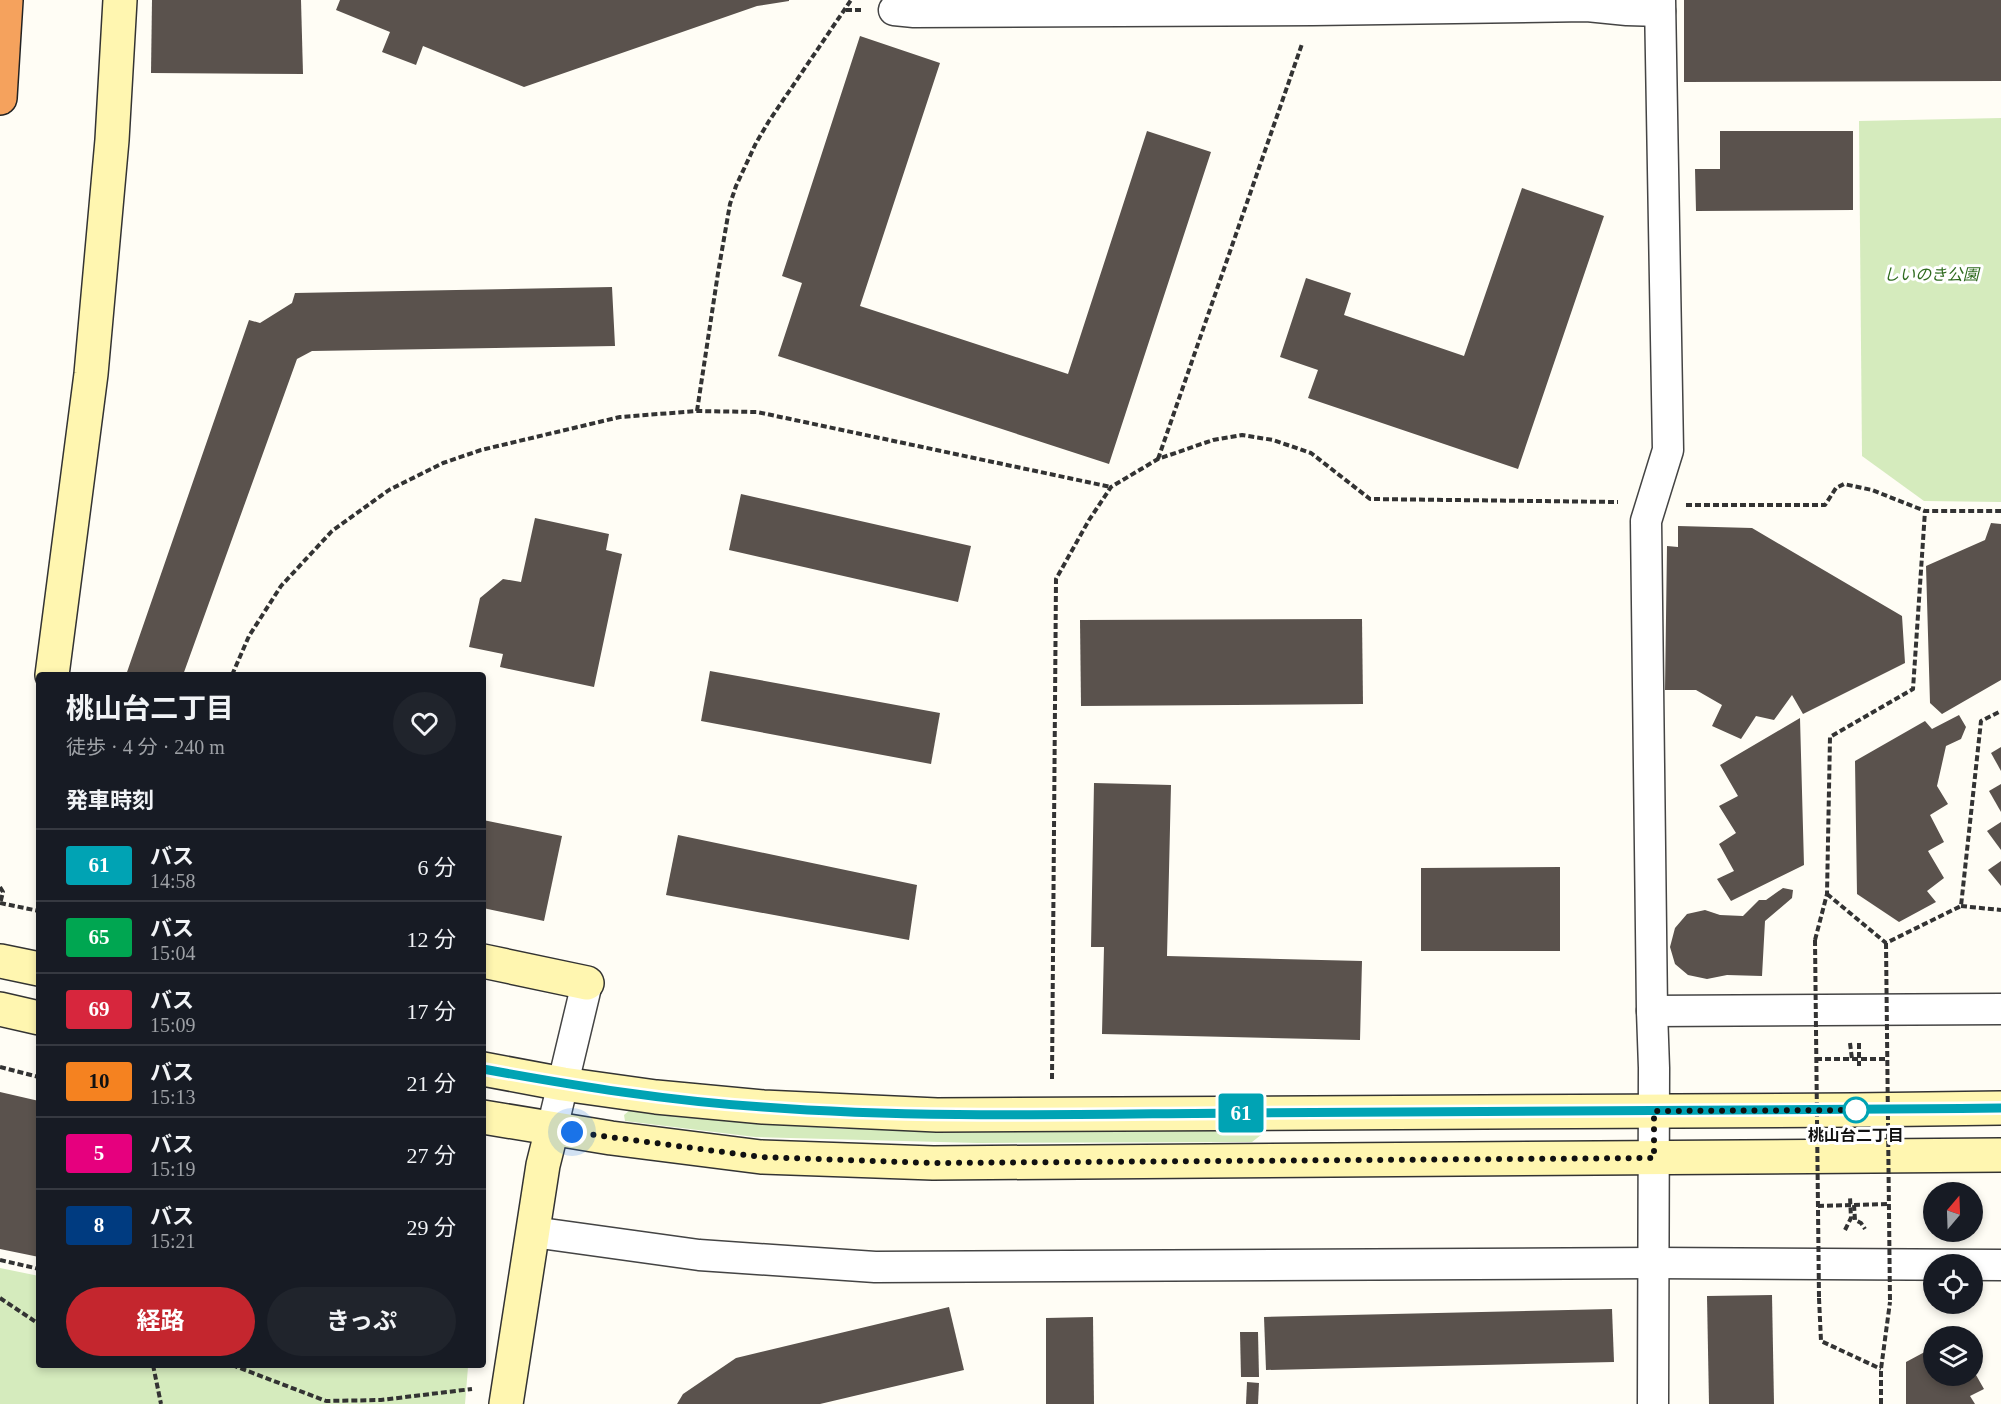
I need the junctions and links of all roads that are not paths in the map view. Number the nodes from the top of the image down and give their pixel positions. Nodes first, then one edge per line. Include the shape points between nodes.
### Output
1 (6, 0) edge
2 (120, 0) edge
3 (1660, 5) edge
4 (894, 10) dead end
5 (0, 98) edge
6 (52, 672) edge
7 (0, 961) edge
8 (486, 962) edge
9 (36, 968) edge
10 (587, 983) joint
11 (0, 1009) edge
12 (2001, 1009) edge
13 (1652, 1011) junction
14 (36, 1017) edge
15 (486, 1070) edge
16 (563, 1084) junction
17 (2001, 1108) edge
18 (1654, 1111) junction
19 (486, 1118) edge
20 (552, 1129) junction
21 (2001, 1155) edge
22 (1654, 1158) junction
23 (533, 1233) junction
24 (1653, 1263) junction
25 (2001, 1264) edge
26 (506, 1404) edge
27 (1653, 1404) edge

1 - 5 highway
2 - 6 street via 91,374
3 - 4 street via 1627,10 1587,6
3 - 13 street via 1668,450 1647,521
7 - 9 street
8 - 10 street
10 - 16 street
11 - 14 street
12 - 13 street
13 - 18 street
15 - 16 street
16 - 18 street via 763,1107 937,1115
16 - 20 street
17 - 18 street
18 - 22 street
19 - 20 street
20 - 22 street via 761,1157 921,1163
20 - 23 street
21 - 22 street
22 - 24 street
23 - 24 street via 699,1255 875,1267
23 - 26 street
24 - 25 street
24 - 27 street

